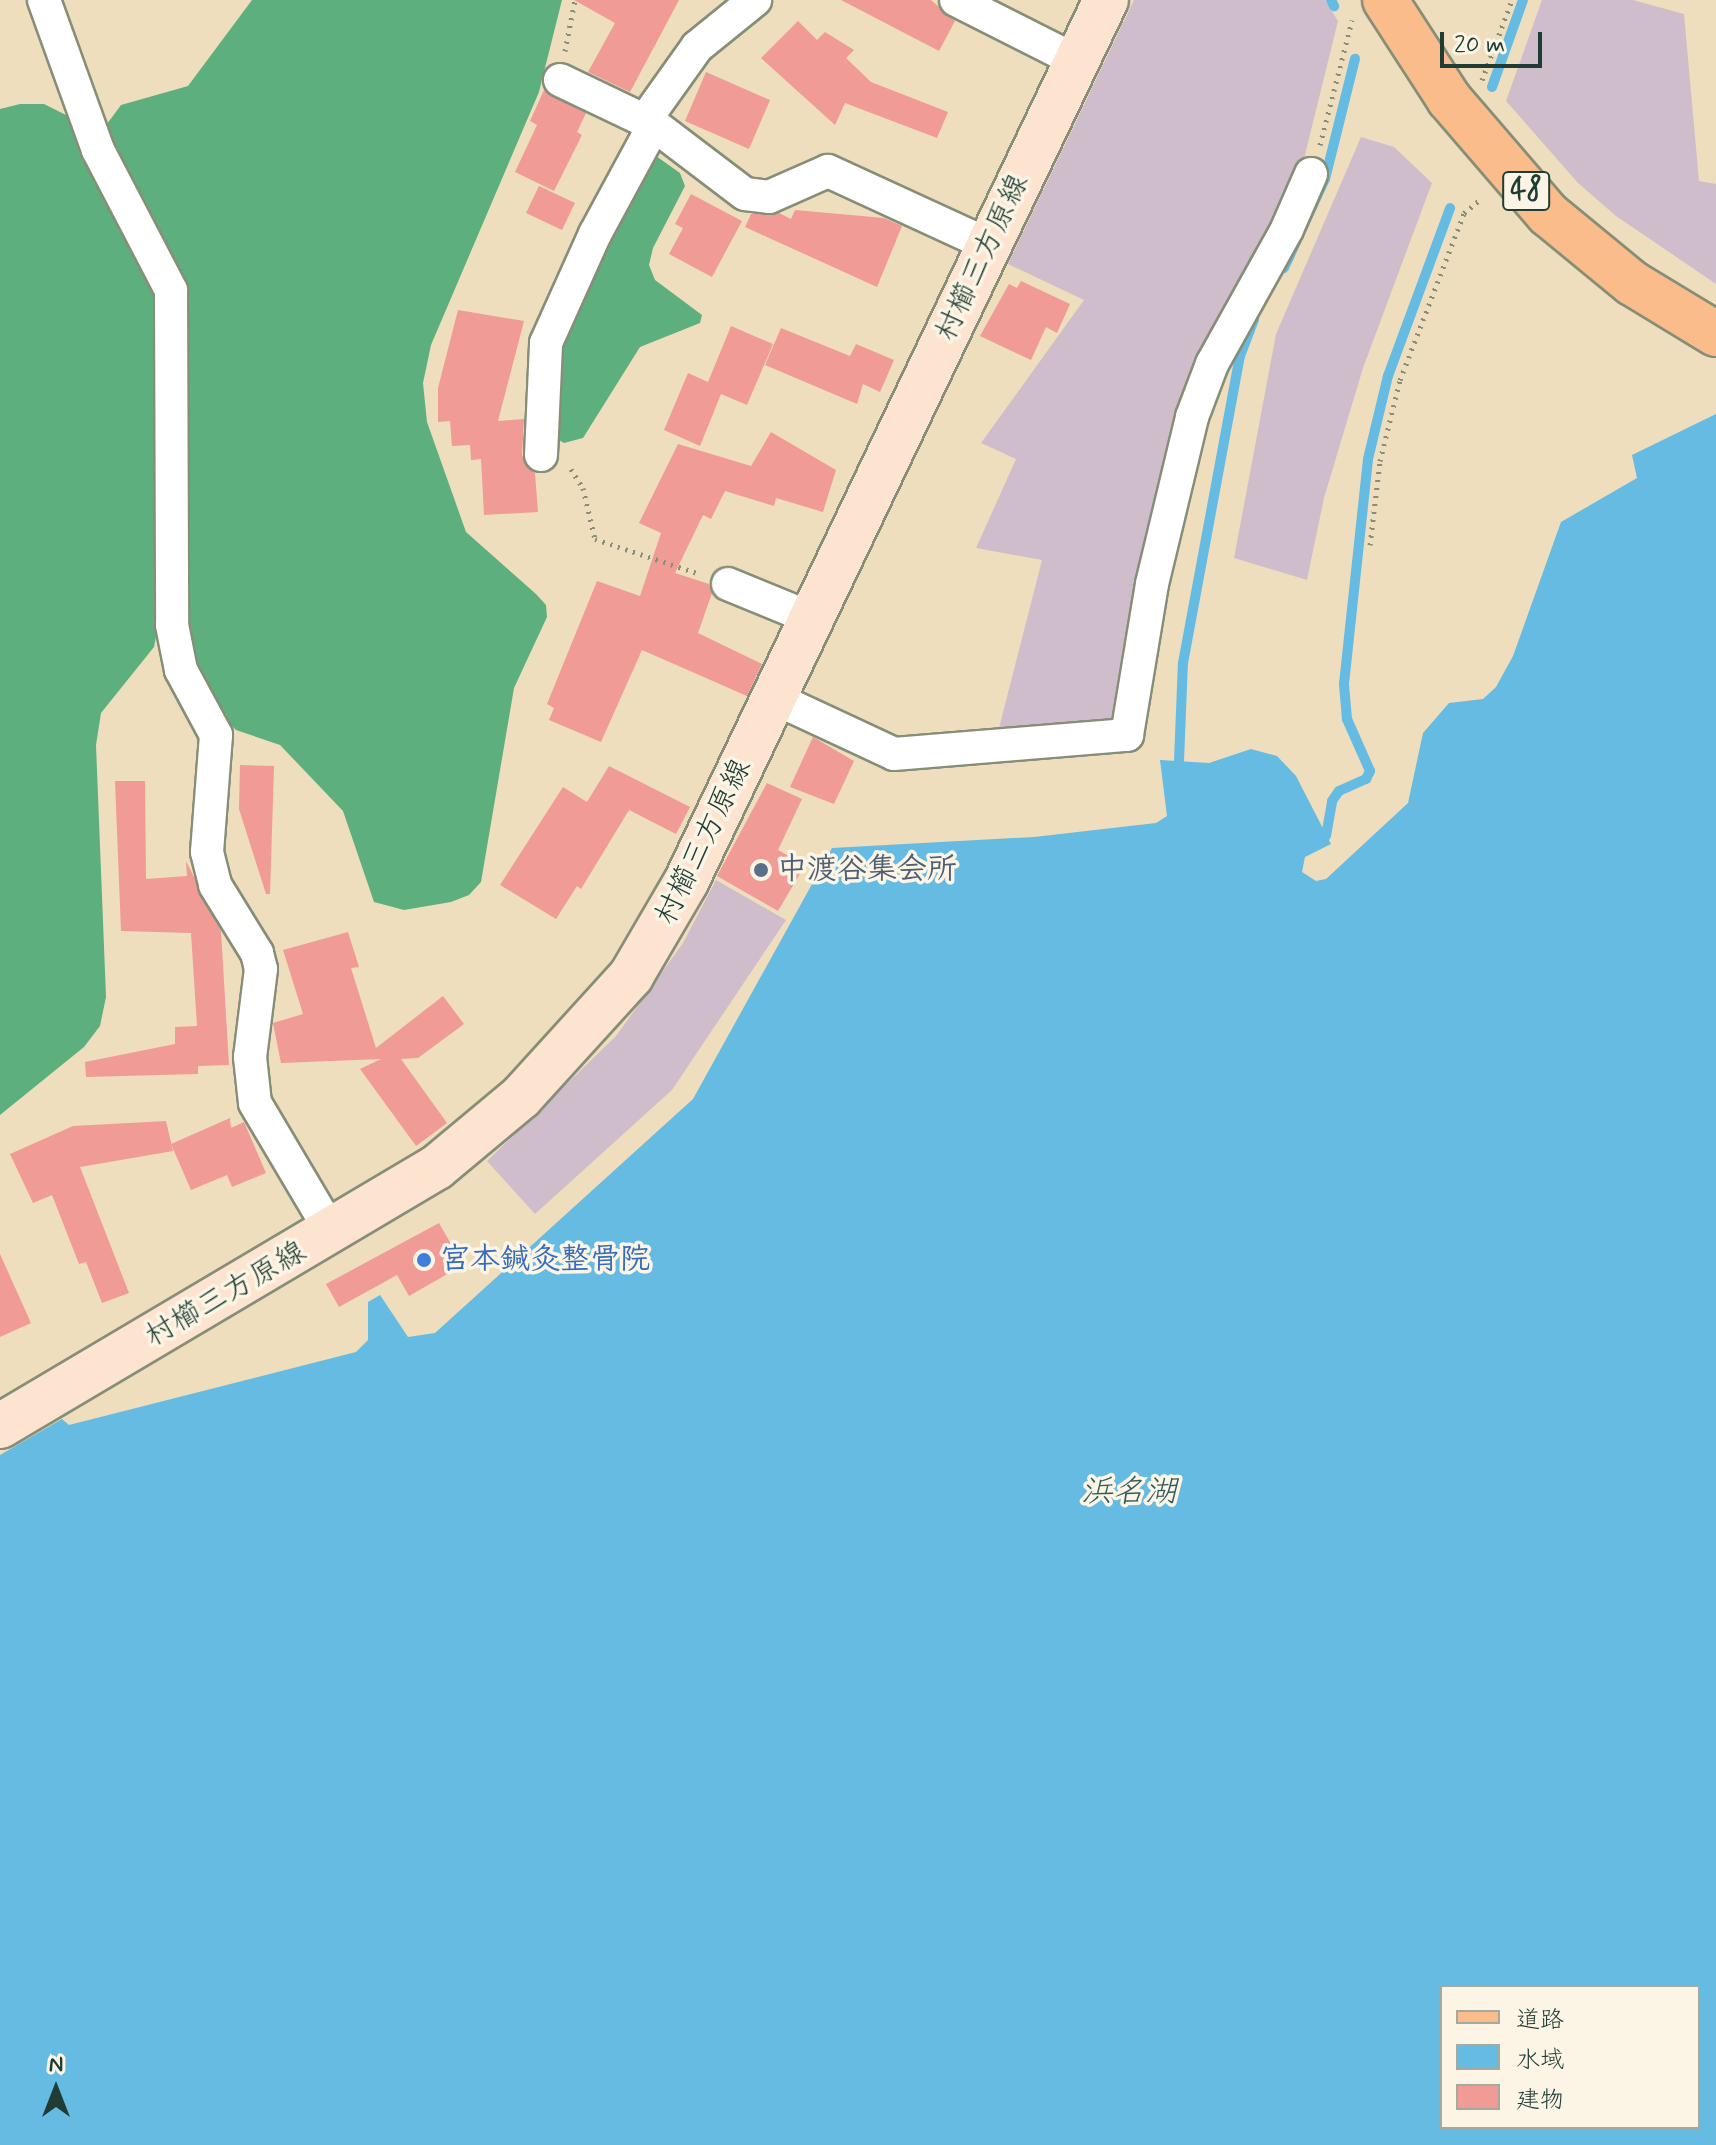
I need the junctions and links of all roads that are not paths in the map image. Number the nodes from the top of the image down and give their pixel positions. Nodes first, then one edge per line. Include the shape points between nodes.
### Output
1 (44, 0) edge
2 (755, 0) edge
3 (956, 0) edge
4 (1106, 0) edge
5 (1385, 0) edge
6 (1077, 61) junction
7 (560, 80) road end
8 (649, 123) junction
9 (1311, 174) road end
10 (989, 245) junction
11 (1716, 334) edge
12 (541, 455) road end
13 (728, 584) road end
14 (811, 618) junction
15 (774, 698) junction
16 (332, 1233) junction
17 (0, 1426) edge

1 - 16 street via 98,150 171,290 172,625 181,670 216,735 207,852 215,885 257,953 261,969 250,1057 255,1103
2 - 8 street via 690,55
3 - 6 street
4 - 6 main road, 村櫛三方原線
5 - 11 main road, 48 via 1449,99 1510,174 1589,250
6 - 10 main road, 村櫛三方原線
7 - 8 street
8 - 10 street via 745,194 769,197 828,171
8 - 12 street via 546,343
9 - 15 street via 1201,390 1181,511 1127,735 894,754
10 - 14 main road, 村櫛三方原線
13 - 14 street
14 - 15 main road, 村櫛三方原線
15 - 16 main road, 村櫛三方原線 via 661,931 597,1019 479,1134 392,1199
16 - 17 main road, 村櫛三方原線

